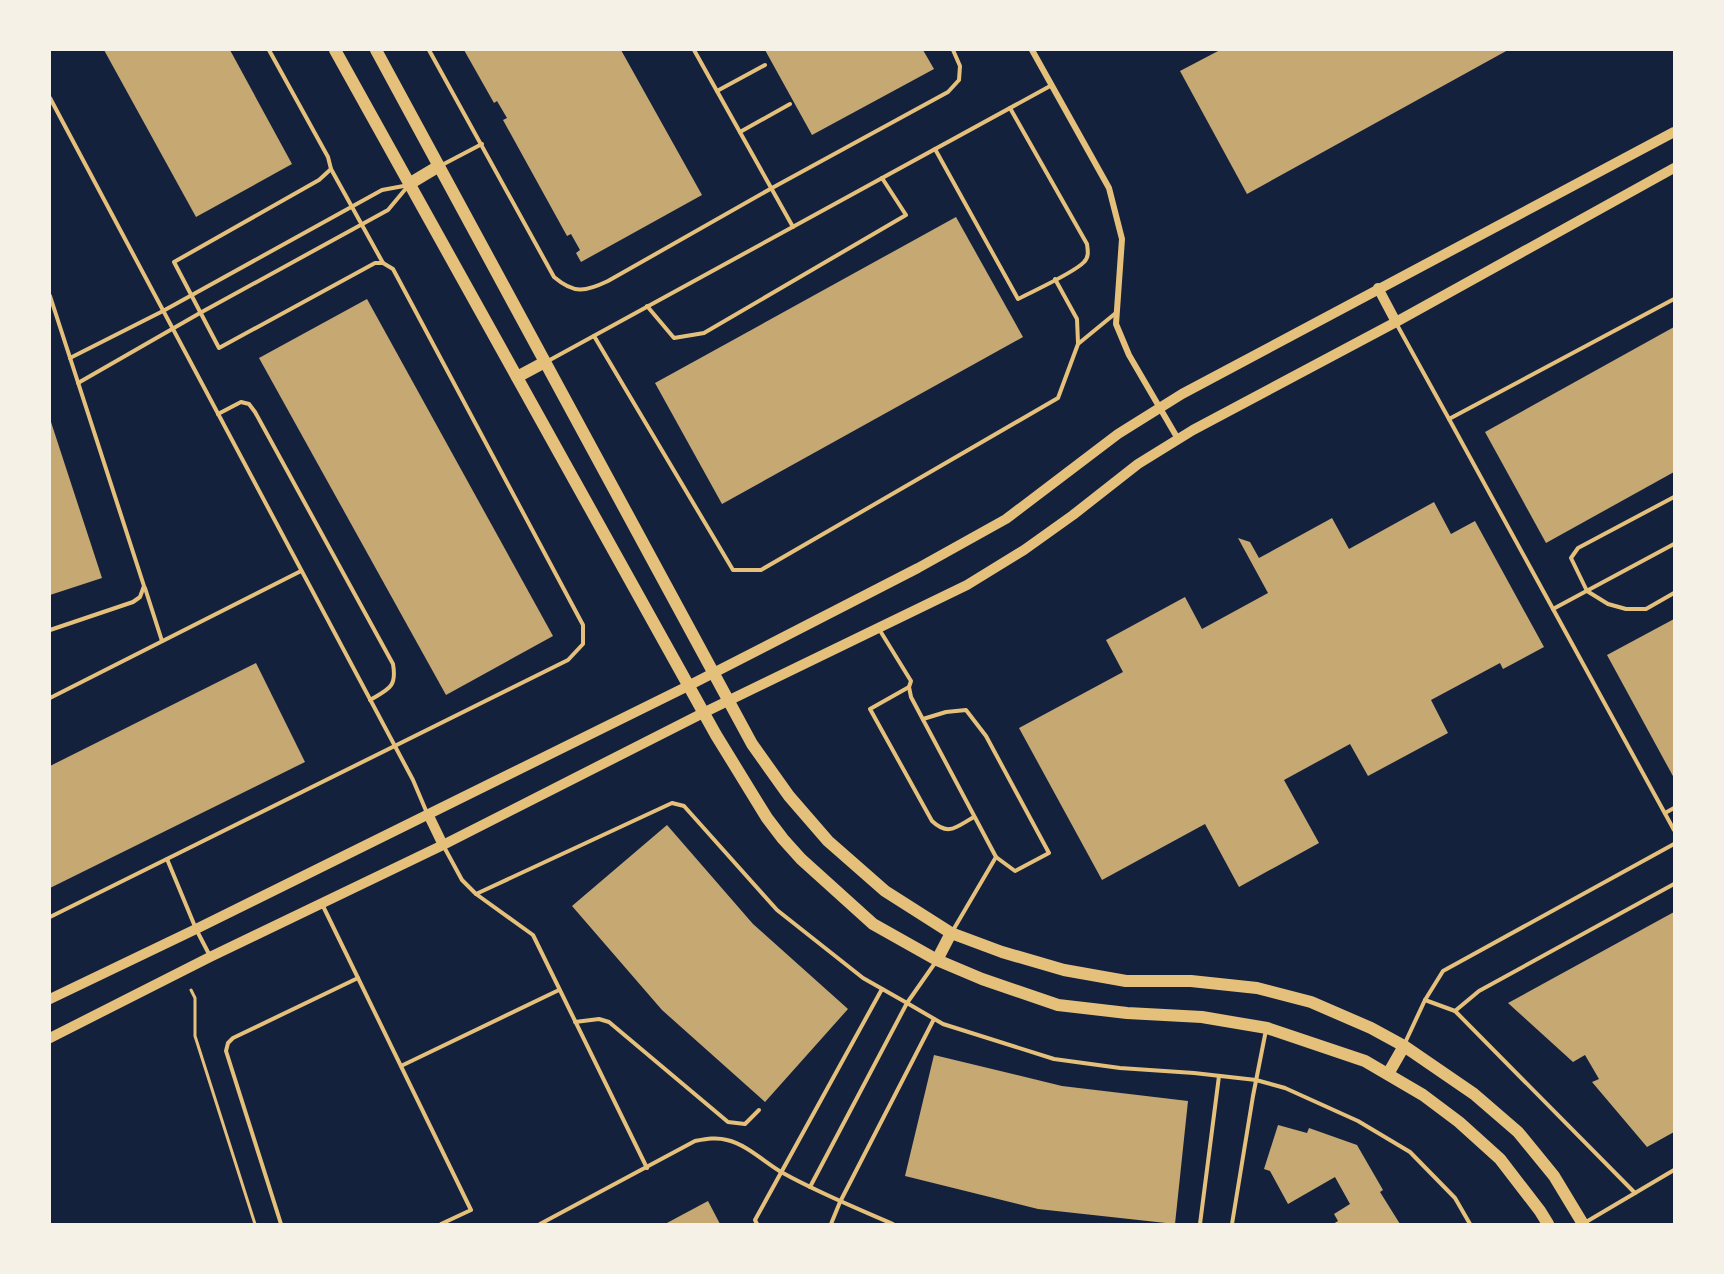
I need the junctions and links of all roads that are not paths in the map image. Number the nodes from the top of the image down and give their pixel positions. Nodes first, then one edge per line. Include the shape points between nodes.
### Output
1 (269, 50) edge
2 (335, 50) edge
3 (376, 50) edge
4 (429, 50) edge
5 (695, 50) edge
6 (953, 50) edge
7 (1032, 50) edge
8 (765, 65) dead end
9 (1052, 85) junction
10 (717, 91) junction
11 (50, 98) edge
12 (790, 104) dead end
13 (1010, 108) junction
14 (740, 132) junction
15 (1674, 132) edge
16 (482, 144) junction
17 (935, 149) junction
18 (440, 166) junction
19 (1674, 168) edge
20 (331, 169) junction
21 (882, 178) junction
22 (409, 184) junction
23 (772, 188) junction
24 (353, 206) junction
25 (362, 224) junction
26 (793, 227) junction
27 (383, 263) junction
28 (1055, 279) junction
29 (1378, 288) junction
30 (50, 296) edge
31 (192, 296) junction
32 (1674, 299) edge
33 (647, 306) junction
34 (163, 311) junction
35 (1118, 311) junction
36 (200, 313) junction
37 (1396, 322) junction
38 (173, 329) junction
39 (594, 336) junction
40 (1078, 344) junction
41 (70, 358) junction
42 (545, 362) junction
43 (517, 377) junction
44 (78, 383) junction
45 (1159, 408) junction
46 (218, 414) junction
47 (1449, 419) junction
48 (1178, 439) junction
49 (1674, 497) edge
50 (1674, 544) edge
51 (301, 571) junction
52 (144, 586) junction
53 (1587, 591) junction
54 (1674, 593) edge
55 (1553, 609) junction
56 (879, 628) junction
57 (50, 630) edge
58 (162, 641) junction
59 (714, 672) junction
60 (688, 686) junction
61 (909, 687) junction
62 (50, 698) edge
63 (370, 700) junction
64 (730, 702) junction
65 (704, 713) junction
66 (922, 719) junction
67 (395, 746) junction
68 (1674, 808) edge
69 (1665, 813) junction
70 (428, 814) junction
71 (975, 816) junction
72 (1674, 830) edge
73 (1674, 844) edge
74 (443, 845) junction
75 (996, 857) junction
76 (167, 859) junction
77 (1674, 884) edge
78 (476, 894) junction
79 (322, 903) junction
80 (50, 917) edge
81 (196, 929) junction
82 (951, 933) junction
83 (210, 957) junction
84 (937, 960) junction
85 (358, 978) junction
86 (882, 989) junction
87 (559, 990) junction
88 (50, 999) edge
89 (1425, 1000) junction
90 (907, 1003) junction
91 (1455, 1011) junction
92 (934, 1019) junction
93 (575, 1022) junction
94 (1267, 1028) junction
95 (50, 1038) edge
96 (1404, 1046) junction
97 (401, 1066) junction
98 (1388, 1074) junction
99 (1219, 1076) junction
100 (1256, 1080) junction
101 (759, 1110) dead end
102 (647, 1168) junction
103 (1674, 1170) edge
104 (782, 1172) junction
105 (810, 1187) junction
106 (1635, 1193) junction
107 (840, 1202) junction
108 (281, 1224) edge
109 (441, 1224) edge
110 (540, 1224) edge
111 (757, 1224) edge
112 (831, 1224) edge
113 (893, 1224) edge
114 (1200, 1224) edge
115 (1232, 1224) edge
116 (1470, 1224) edge
117 (1548, 1224) edge
118 (1583, 1224) edge

1 - 20 lane
2 - 22 main road
3 - 18 main road
4 - 16 lane
5 - 10 lane
6 - 23 lane via 960,66 959,80 948,92
7 - 9 street
8 - 10 lane
9 - 13 lane
9 - 35 street via 1109,188 1122,239
10 - 14 lane
11 - 34 lane
12 - 14 lane
13 - 17 lane
13 - 28 lane via 1087,244 1088,255 1083,264
14 - 23 lane
15 - 29 main road
16 - 18 lane
16 - 23 lane via 554,277 566,287 579,290 608,281
17 - 21 lane
17 - 28 lane via 1018,299
18 - 22 main road
18 - 42 main road
19 - 37 main road
20 - 24 lane
20 - 31 lane via 319,180 174,262
21 - 26 lane
21 - 33 lane via 906,216 704,333 674,338
22 - 24 lane via 382,190
22 - 25 lane via 388,210
22 - 43 main road
23 - 26 lane
24 - 25 lane
24 - 31 lane
25 - 27 lane
25 - 36 lane
26 - 33 lane
27 - 36 lane via 357,272 219,348
27 - 67 lane via 393,269 583,625 583,644 568,660
28 - 40 lane via 1077,319
29 - 37 main road
29 - 45 main road
30 - 41 lane
31 - 34 lane
31 - 36 lane
32 - 47 lane
33 - 39 lane
34 - 38 lane
34 - 41 lane
35 - 40 lane
35 - 45 street via 1116,324 1129,355
36 - 38 lane
37 - 47 lane
37 - 48 main road
38 - 44 lane
38 - 46 lane
39 - 40 lane via 733,570 761,570 1058,398
39 - 42 lane
41 - 44 lane
42 - 43 main road
42 - 59 main road
43 - 60 main road
44 - 52 lane
45 - 48 street
45 - 59 main road via 1118,434 1006,519
46 - 51 lane
46 - 63 lane via 241,402 249,404 255,412 393,664 395,676 390,688
47 - 55 lane
48 - 56 main road via 1023,550 967,585
49 - 53 lane via 1578,548 1571,558
50 - 53 lane
51 - 58 lane
51 - 63 lane
52 - 57 lane via 133,602
52 - 58 lane
53 - 54 lane via 1608,604 1626,609 1646,609
53 - 55 lane
55 - 69 lane
56 - 61 lane via 911,681
56 - 64 main road
58 - 62 lane
59 - 60 main road
59 - 64 main road
60 - 65 main road
60 - 70 main road
61 - 66 lane
61 - 71 lane via 870,709 932,821 940,829 950,830
63 - 67 lane
64 - 65 main road
64 - 82 main road via 752,744 828,841 885,891
65 - 74 main road
65 - 84 main road via 767,818 801,860 873,924
66 - 71 lane
66 - 75 lane via 966,711 986,736 1049,853 1015,871
67 - 70 lane
67 - 76 lane
68 - 69 lane
69 - 72 lane
70 - 74 main road
70 - 81 main road
71 - 75 lane
73 - 89 lane via 1443,971
74 - 78 lane via 462,880
74 - 79 main road
75 - 82 lane
76 - 80 lane
76 - 81 lane
77 - 91 lane via 1479,991
78 - 86 lane via 672,803 684,806 777,910
78 - 87 lane via 533,935
79 - 83 main road
79 - 85 lane
81 - 83 lane
81 - 88 main road
82 - 84 main road
82 - 96 main road via 1064,970 1126,981 1191,981 1257,988 1311,1002
83 - 95 main road
84 - 90 lane
84 - 94 main road via 1058,1005 1202,1017
85 - 97 lane
85 - 108 lane via 228,1043 226,1051
86 - 90 lane
86 - 104 lane
87 - 93 lane
87 - 97 lane
89 - 91 lane
89 - 96 lane
90 - 92 lane
90 - 105 lane
91 - 106 lane
92 - 99 lane via 1054,1059
92 - 107 lane
93 - 101 lane via 609,1022 728,1122 745,1124
93 - 102 lane
94 - 98 main road via 1365,1060
94 - 100 lane
96 - 98 main road
96 - 118 main road via 1474,1094 1518,1132 1554,1176
97 - 109 lane via 471,1210
98 - 117 main road via 1459,1122 1500,1159
99 - 100 lane
99 - 114 lane
100 - 115 lane
100 - 116 lane via 1285,1088 1348,1116 1410,1152 1455,1198
102 - 104 lane via 695,1142 713,1138 741,1146
102 - 110 lane
103 - 106 lane
104 - 105 lane
104 - 111 lane via 755,1220
105 - 107 lane
106 - 118 lane
107 - 112 lane
107 - 113 lane

